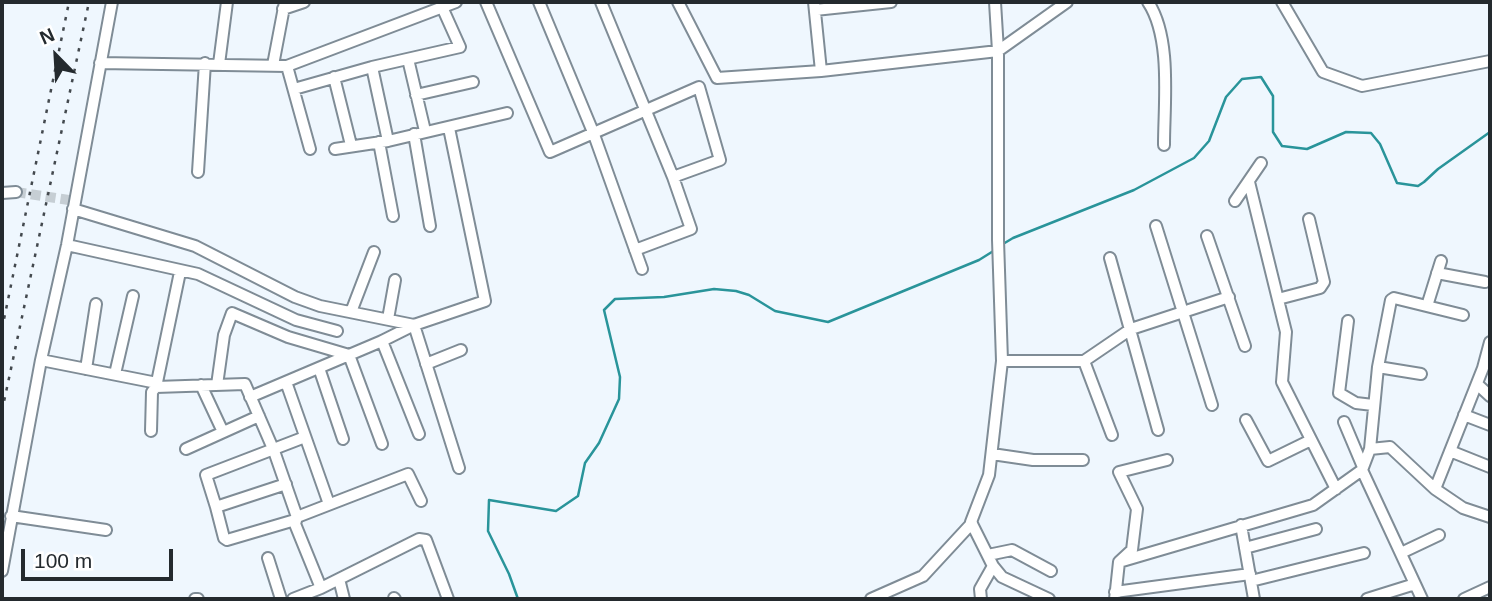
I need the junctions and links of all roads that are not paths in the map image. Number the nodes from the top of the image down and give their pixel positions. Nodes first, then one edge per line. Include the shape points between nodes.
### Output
1 (112, 2) edge
2 (227, 2) edge
3 (304, 2) edge
4 (456, 2) edge
5 (486, 2) edge
6 (539, 2) edge
7 (601, 2) edge
8 (678, 2) edge
9 (891, 2) edge
10 (995, 2) edge
11 (1067, 2) edge
12 (1148, 2) edge
13 (1282, 2) edge
14 (284, 5) edge
15 (814, 6) edge
16 (442, 7) junction
17 (998, 51) junction
18 (408, 59) junction
19 (1490, 61) edge
20 (100, 63) junction
21 (205, 63) junction
22 (219, 64) junction
23 (273, 65) junction
24 (287, 66) junction
25 (372, 67) junction
26 (821, 71) junction
27 (334, 77) junction
28 (473, 82) dead end
29 (294, 89) junction
30 (416, 95) junction
31 (646, 110) junction
32 (507, 113) dead end
33 (449, 128) junction
34 (593, 132) junction
35 (419, 133) junction
36 (384, 141) junction
37 (351, 145) junction
38 (1164, 145) dead end
39 (310, 149) dead end
40 (335, 149) dead end
41 (1261, 163) dead end
42 (198, 172) dead end
43 (673, 177) junction
44 (1249, 182) junction
45 (2, 192) edge
46 (16, 192) tunnel mouth
47 (1235, 201) dead end
48 (73, 209) junction
49 (393, 216) dead end
50 (1309, 219) dead end
51 (430, 226) dead end
52 (1156, 226) dead end
53 (1207, 236) dead end
54 (67, 244) junction
55 (635, 250) junction
56 (374, 252) dead end
57 (1110, 258) dead end
58 (1441, 261) dead end
59 (642, 269) dead end
60 (180, 272) junction
61 (1437, 273) junction
62 (395, 281) dead end
63 (1485, 282) dead end
64 (132, 296) dead end
65 (1229, 297) junction
66 (1278, 299) junction
67 (96, 304) dead end
68 (1427, 306) junction
69 (351, 312) junction
70 (1184, 313) junction
71 (1463, 315) dead end
72 (388, 320) junction
73 (1348, 321) dead end
74 (414, 325) junction
75 (1131, 329) junction
76 (337, 331) dead end
77 (382, 341) junction
78 (1490, 342) edge
79 (1245, 346) dead end
80 (461, 351) dead end
81 (349, 355) junction
82 (41, 360) junction
83 (1002, 361) junction
84 (1084, 361) junction
85 (426, 365) junction
86 (1378, 367) junction
87 (319, 368) junction
88 (1487, 368) edge
89 (86, 369) junction
90 (115, 374) junction
91 (1421, 374) dead end
92 (285, 382) junction
93 (1477, 384) junction
94 (157, 385) junction
95 (201, 385) junction
96 (217, 385) junction
97 (1490, 396) edge
98 (250, 397) junction
99 (1212, 405) dead end
100 (1373, 405) junction
101 (1464, 415) junction
102 (259, 416) junction
103 (1246, 420) dead end
104 (1344, 422) dead end
105 (1490, 425) edge
106 (1158, 430) dead end
107 (151, 431) dead end
108 (223, 432) junction
109 (419, 434) dead end
110 (1112, 435) dead end
111 (305, 437) junction
112 (343, 439) dead end
113 (1311, 440) junction
114 (382, 444) dead end
115 (186, 449) dead end
116 (1370, 449) junction
117 (274, 451) junction
118 (1450, 451) junction
119 (992, 454) junction
120 (1083, 460) dead end
121 (1167, 460) dead end
122 (1490, 467) edge
123 (459, 468) dead end
124 (1363, 468) junction
125 (286, 484) junction
126 (1336, 489) junction
127 (1435, 489) junction
128 (421, 501) dead end
129 (329, 504) junction
130 (216, 507) junction
131 (11, 516) junction
132 (1490, 517) edge
133 (296, 519) junction
134 (972, 523) junction
135 (1241, 525) junction
136 (1316, 529) dead end
137 (106, 530) dead end
138 (1439, 535) dead end
139 (1245, 548) junction
140 (1364, 553) dead end
141 (1401, 554) junction
142 (268, 558) dead end
143 (991, 560) junction
144 (1119, 562) junction
145 (2, 571) edge
146 (1051, 571) dead end
147 (1250, 578) junction
148 (339, 579) junction
149 (1415, 584) junction
150 (1490, 587) edge
151 (321, 588) junction
152 (1115, 596) edge
153 (1468, 598) edge
154 (281, 599) edge
155 (293, 599) edge
156 (344, 599) edge
157 (448, 599) edge
158 (871, 599) edge
159 (981, 599) edge
160 (1049, 599) edge
161 (1254, 599) edge
162 (1367, 599) edge
163 (1422, 599) edge

1 - 20 street
2 - 22 street
3 - 14 street
4 - 16 street
5 - 34 street via 550,152
6 - 34 street
7 - 31 street
8 - 26 street via 717,78
9 - 15 street
10 - 17 street
11 - 17 street
12 - 38 street via 1161,30
13 - 19 street via 1323,72 1362,86
14 - 23 street
15 - 26 street
16 - 18 street via 460,47
16 - 24 street
17 - 26 street
17 - 83 street
18 - 25 street
18 - 30 street
20 - 21 street
20 - 48 street
21 - 22 street
21 - 42 street
22 - 23 street
23 - 24 street
24 - 29 street
25 - 27 street
25 - 36 street
27 - 29 street
27 - 37 street
28 - 30 street
29 - 39 street
30 - 35 street
31 - 34 street
31 - 43 street
31 - 43 street via 699,87 720,160
32 - 33 street
33 - 35 street
33 - 74 street via 485,301
34 - 55 street
35 - 36 street
35 - 51 street
36 - 37 street
36 - 49 street
37 - 40 street
41 - 44 street
43 - 55 street via 691,229
44 - 47 street
44 - 66 street
45 - 46 street
48 - 54 street
48 - 69 street via 195,246 295,297
50 - 66 street via 1324,282 1320,288
52 - 70 street
53 - 65 street
54 - 60 street
54 - 82 street
55 - 59 street
56 - 69 street
57 - 75 street
58 - 61 street
60 - 76 street via 198,274 296,320
60 - 94 street
61 - 63 street
61 - 68 street
62 - 72 street
64 - 90 street
65 - 70 street
65 - 79 street
66 - 113 street via 1286,332 1282,382
67 - 89 street
68 - 71 street
68 - 86 street via 1391,300
69 - 72 street
70 - 75 street
70 - 99 street
72 - 74 street
73 - 100 street via 1339,393 1356,403
74 - 77 street
74 - 85 street
75 - 84 street
75 - 106 street
77 - 81 street
77 - 109 street
78 - 88 street
80 - 85 street
81 - 87 street
81 - 96 street via 231,313
81 - 114 street
82 - 89 street
82 - 131 street
83 - 84 street
83 - 119 street
84 - 110 street
85 - 123 street
86 - 91 street
86 - 100 street
87 - 92 street
87 - 112 street
88 - 93 street
89 - 90 street
90 - 94 street
92 - 98 street
92 - 111 street
93 - 97 street
93 - 101 street
94 - 95 street
94 - 107 street via 152,393
95 - 96 street
95 - 108 street
96 - 98 street via 245,384
98 - 102 street
100 - 116 street
101 - 105 street
101 - 118 street
102 - 108 street
102 - 117 street
103 - 113 street via 1268,461
104 - 124 street
108 - 115 street
111 - 117 street
111 - 129 street
113 - 126 street
116 - 124 street
116 - 127 street via 1390,447
117 - 125 street
117 - 130 street via 206,475
118 - 122 street
118 - 127 street
119 - 120 street
119 - 134 street
121 - 144 street via 1119,472 1137,509 1132,550
124 - 126 street
124 - 141 street
125 - 130 street
125 - 133 street
126 - 135 street via 1313,506
127 - 132 street via 1463,508
128 - 129 street via 408,474
129 - 133 street
130 - 133 street via 225,540
131 - 137 street
131 - 145 street
133 - 151 street
134 - 143 street
134 - 158 street via 923,576
135 - 139 street
135 - 144 street
136 - 139 street
138 - 141 street
139 - 147 street
140 - 147 street
141 - 149 street
142 - 154 street
143 - 146 street via 1012,550
143 - 159 street
143 - 160 street via 1002,577
144 - 152 street
147 - 152 street
147 - 161 street
148 - 151 street
148 - 156 street
148 - 157 street via 423,539
149 - 162 street
149 - 163 street
150 - 153 street
151 - 155 street

